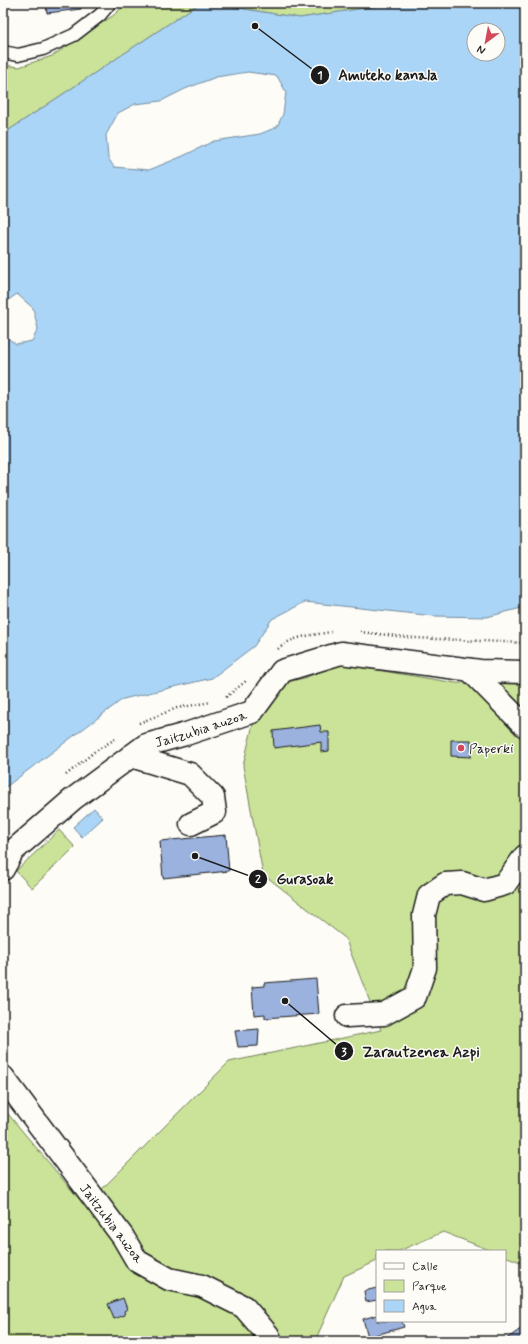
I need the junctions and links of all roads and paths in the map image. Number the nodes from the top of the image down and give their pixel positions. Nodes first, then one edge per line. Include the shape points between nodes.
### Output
1 (110, 3) edge
2 (3, 52) edge
3 (470, 670) junction
4 (525, 672) edge
5 (525, 726) edge
6 (131, 756) junction
7 (191, 824) dead end
8 (525, 856) edge
9 (3, 869) edge
10 (515, 886) edge
11 (347, 1016) dead end
12 (3, 1077) edge
13 (271, 1341) edge

1 - 2 lane via 100,15 74,35 43,49 18,55
3 - 4 street, Jaitzubia auzoa
3 - 5 street
3 - 6 street, Jaitzubia auzoa via 341,653 282,671 252,712 146,745
6 - 7 street via 190,774 214,797 215,812
6 - 9 street, Jaitzubia auzoa via 73,799 13,851
8 - 10 street
10 - 11 street via 484,890 462,883 445,884 429,895 424,915 425,968 415,997 384,1014
12 - 13 street, Jaitzubia auzoa via 123,1237 137,1261 169,1279 202,1286 244,1307

